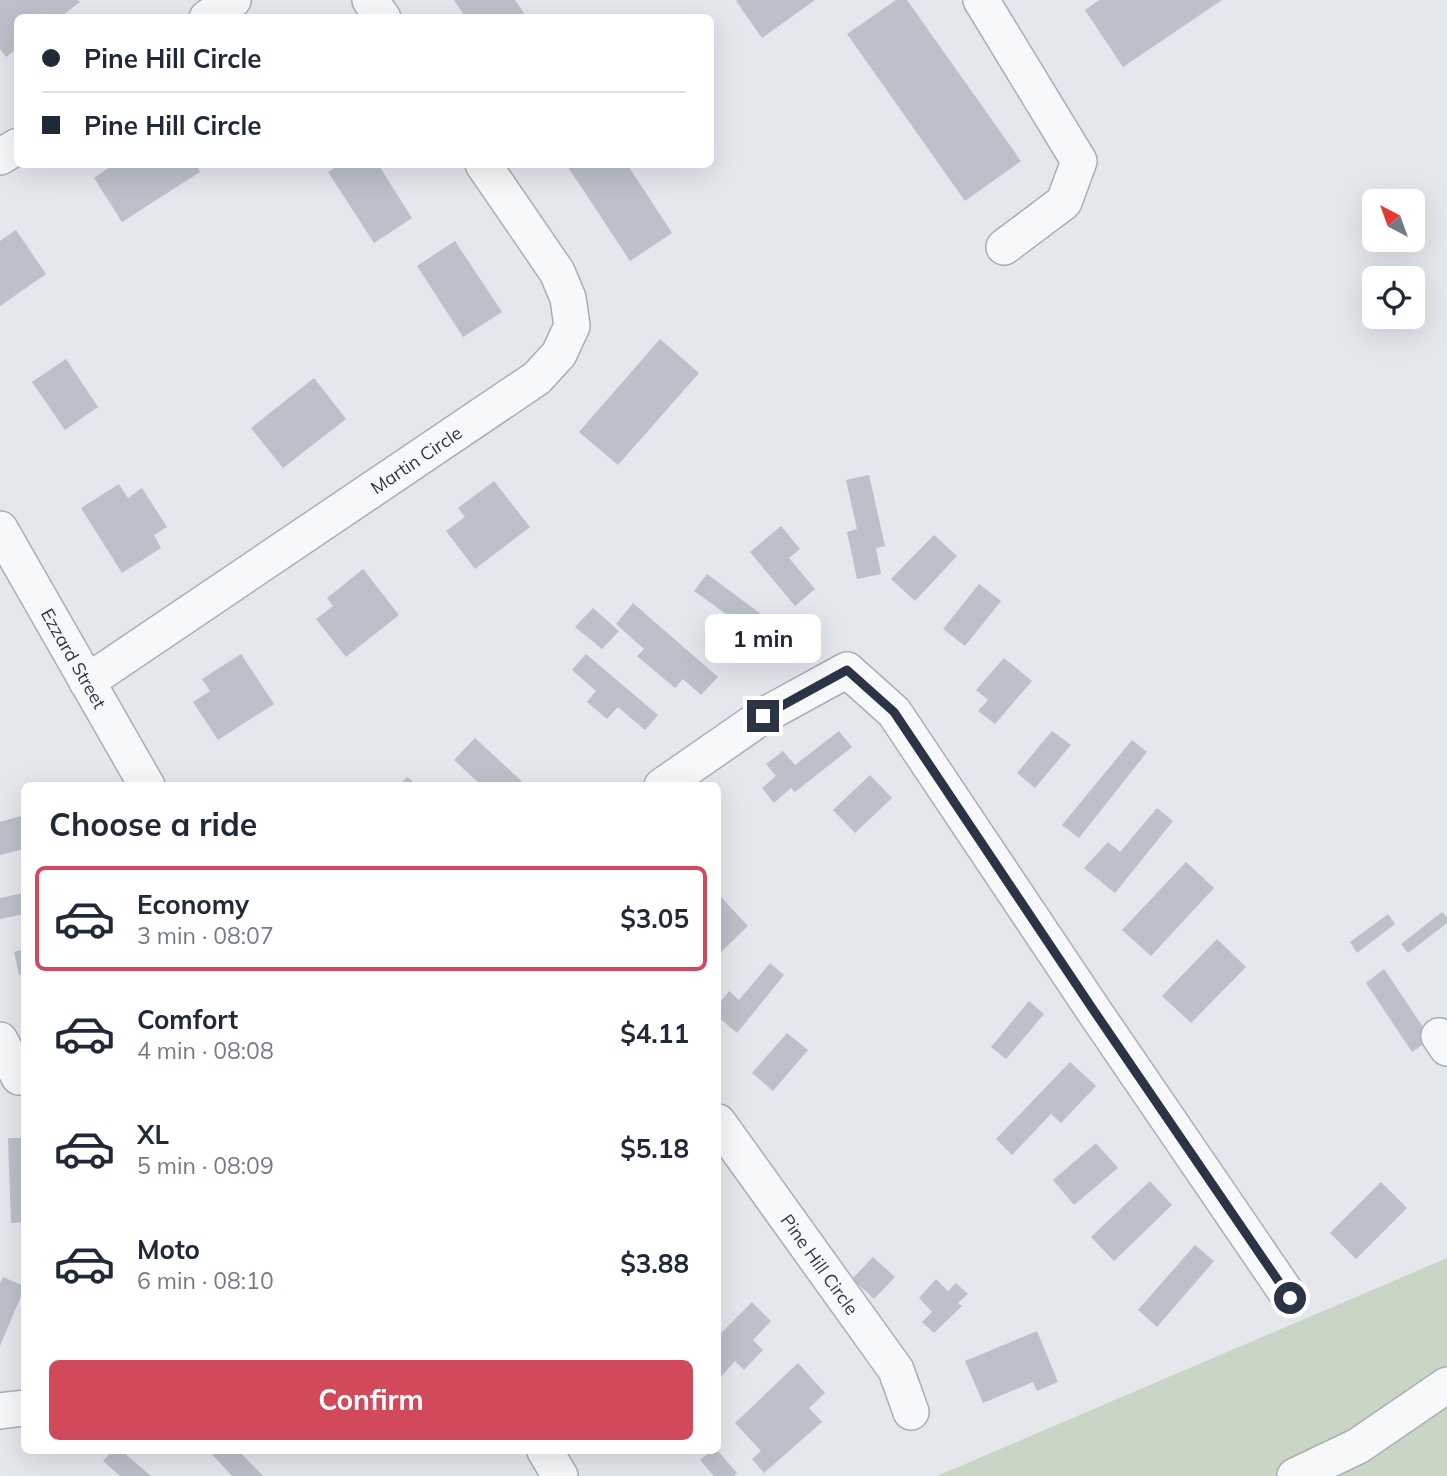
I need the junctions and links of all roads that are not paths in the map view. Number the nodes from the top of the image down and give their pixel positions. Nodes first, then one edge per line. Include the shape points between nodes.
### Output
1 (233, 0) edge
2 (981, 0) edge
3 (1002, 0) edge
4 (1014, 0) edge
5 (213, 14) edge
6 (486, 168) edge
7 (1004, 247) dead end
8 (0, 529) edge
9 (87, 682) junction
10 (145, 782) edge
11 (668, 782) edge
12 (0, 1040) edge
13 (14, 1078) edge
14 (721, 1126) edge
15 (1290, 1298) dead end
16 (1447, 1385) edge
17 (21, 1408) edge
18 (0, 1411) edge
19 (911, 1412) dead end
20 (547, 1454) edge
21 (560, 1476) edge
22 (1295, 1476) edge

1 - 5 street
2 - 7 street via 1079,161 1064,202
3 - 4 street
6 - 9 street, Martin Circle via 557,272 568,298 572,326 559,354 537,378
8 - 9 street, Ezzard Street
9 - 10 street, Ezzard Street
11 - 15 street via 763,716 847,670 894,712
12 - 13 street
14 - 19 street, Pine Hill Circle via 896,1370
16 - 22 street via 1358,1446
17 - 18 street
20 - 21 street

